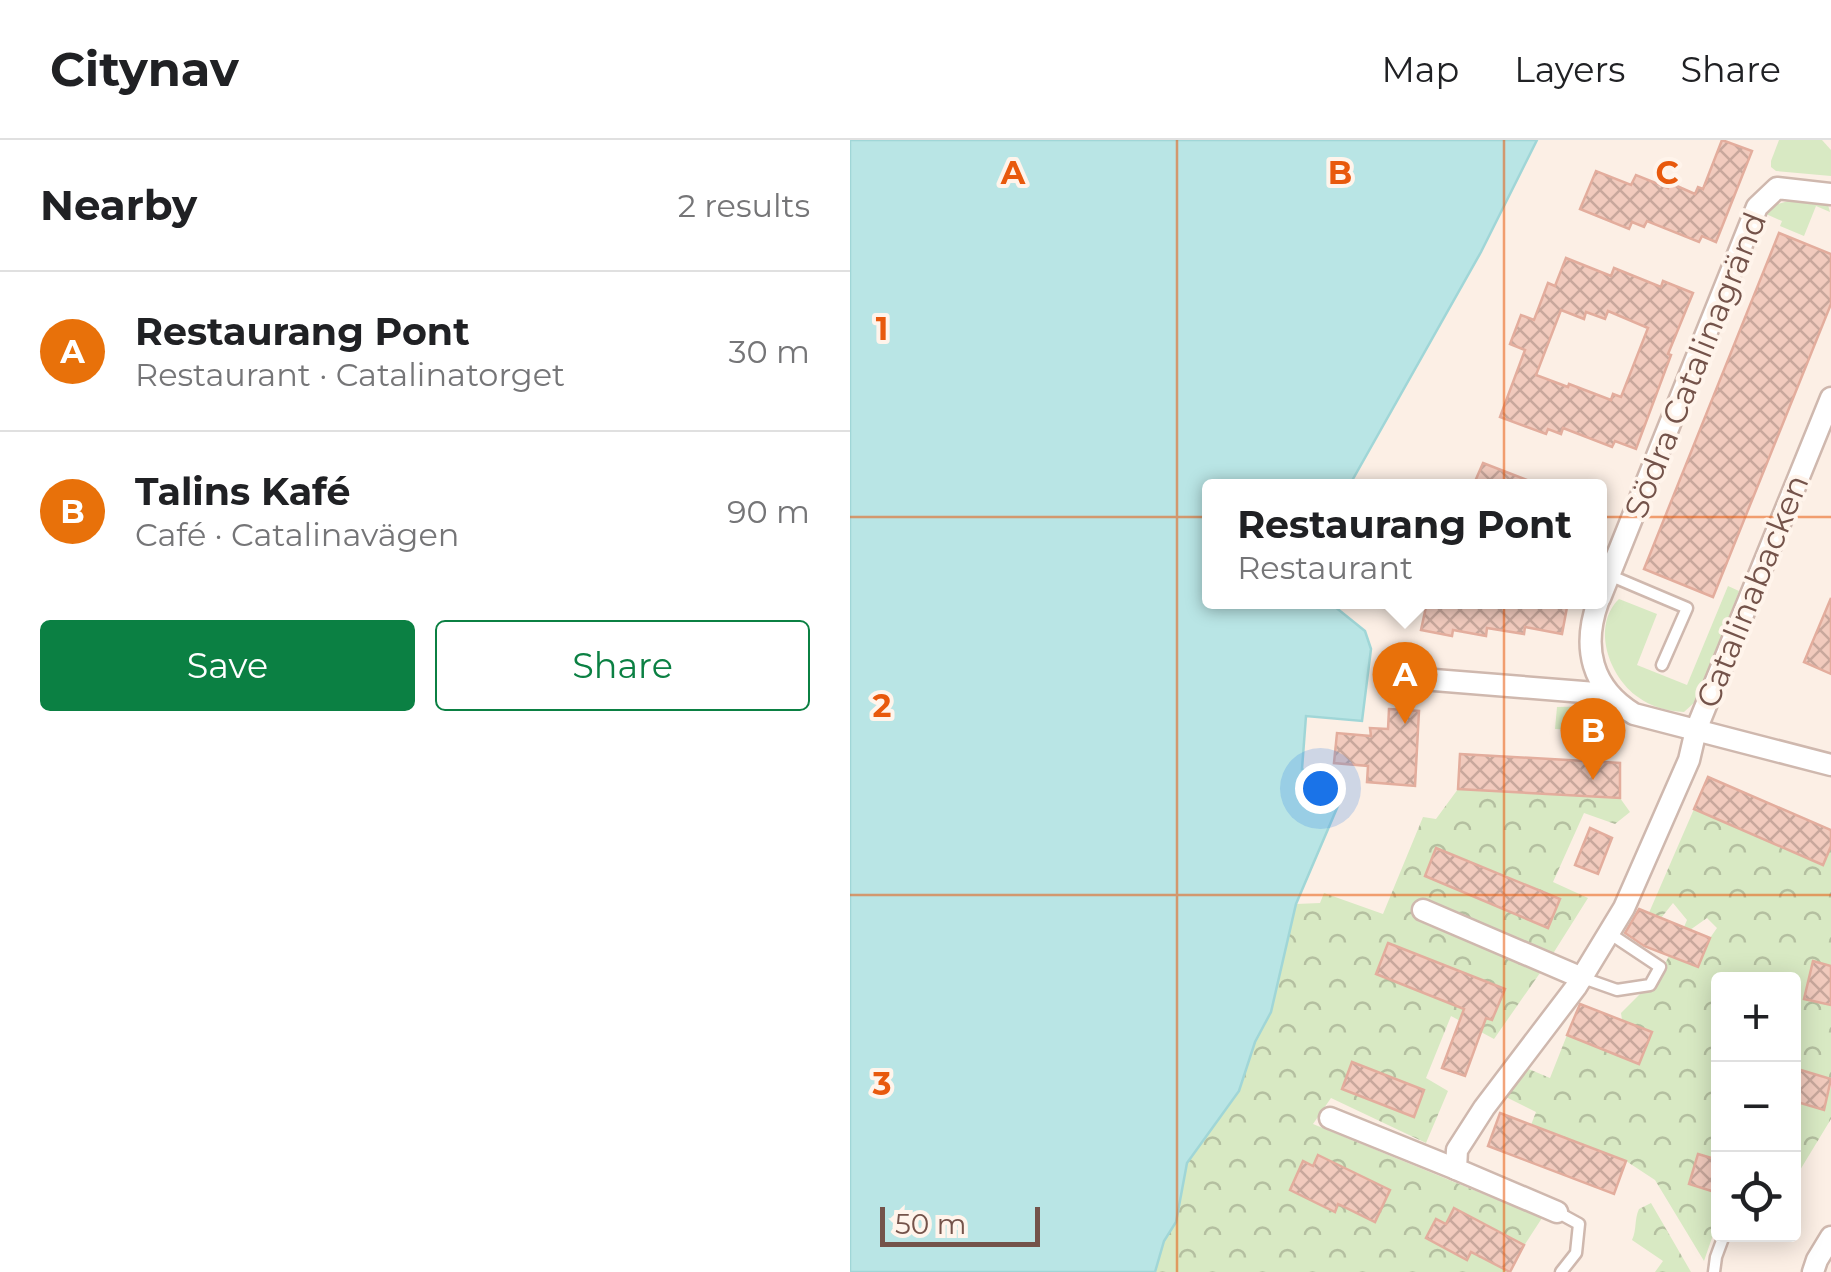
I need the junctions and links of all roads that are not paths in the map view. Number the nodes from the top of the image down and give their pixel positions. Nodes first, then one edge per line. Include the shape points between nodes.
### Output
1 (1831, 194) edge
2 (1831, 398) edge
3 (1609, 575) junction
4 (1607, 580) edge
5 (1596, 609) edge
6 (1662, 665) dead end
7 (1434, 680) dead end
8 (1608, 694) junction
9 (1696, 730) junction
10 (1831, 764) edge
11 (1422, 910) dead end
12 (1609, 933) junction
13 (1582, 978) junction
14 (1330, 1118) dead end
15 (1456, 1169) junction
16 (1557, 1212) joint
17 (1831, 1237) edge
18 (1722, 1242) edge
19 (1562, 1272) edge
20 (1714, 1272) edge
21 (1813, 1272) edge

1 - 3 street, Södra Catalinagränd via 1777,188 1757,206
2 - 9 street, Catalinabacken
3 - 4 street, Södra Catalinagränd
3 - 6 lane via 1687,608
5 - 8 street, Södra Catalinagränd via 1589,645
7 - 8 street
8 - 9 street via 1634,714
9 - 10 street
9 - 12 street, Catalinabacken via 1689,760
11 - 13 street
12 - 13 street, Catalinabacken
12 - 13 lane via 1660,966 1650,985 1617,990
13 - 15 street, Catalinabacken via 1484,1108 1457,1150
14 - 15 street
15 - 16 street
16 - 19 lane via 1579,1224 1576,1253
17 - 21 street
18 - 20 lane

